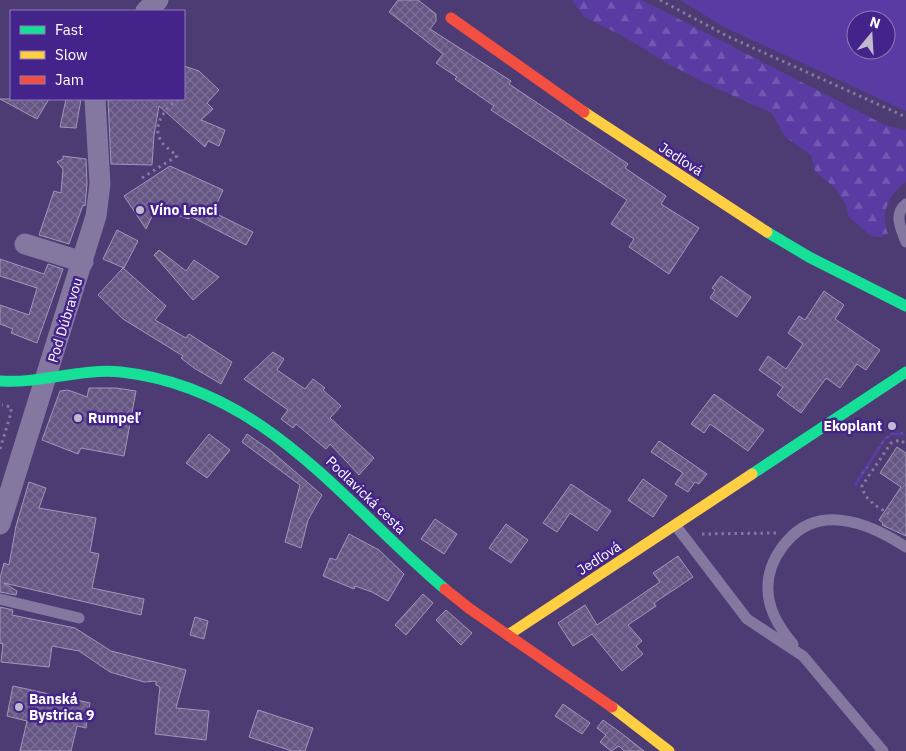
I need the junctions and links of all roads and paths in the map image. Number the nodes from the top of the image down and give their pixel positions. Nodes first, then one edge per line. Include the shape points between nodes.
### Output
1 (158, 0) edge
2 (660, 0) edge
3 (147, 10) edge
4 (451, 18) dead end
5 (96, 100) edge
6 (177, 100) edge
7 (906, 117) edge
8 (142, 178) dead end
9 (906, 204) edge
10 (906, 242) edge
11 (24, 244) dead end
12 (83, 262) junction
13 (906, 306) edge
14 (906, 372) edge
15 (47, 377) junction
16 (0, 381) edge
17 (11, 407) dead end
18 (906, 444) edge
19 (0, 448) edge
20 (889, 514) dead end
21 (0, 524) edge
22 (676, 526) junction
23 (795, 532) junction
24 (906, 547) edge
25 (0, 600) edge
26 (79, 618) dead end
27 (508, 635) junction
28 (803, 656) junction
29 (669, 751) edge
30 (884, 751) edge

1 - 3 street
2 - 7 path via 736,40
4 - 13 street, Jedľová via 592,119 730,209 780,240
5 - 12 street, Pod Dúbravou via 99,202
6 - 8 path via 162,114 158,133 160,140 177,156
9 - 10 lane via 898,220
11 - 12 street, Pod Dúbravou
12 - 15 street, Pod Dúbravou
14 - 22 street, Jedľová
15 - 16 street, Podlavická cesta
15 - 21 street, Pod Dúbravou
15 - 27 street, Podlavická cesta via 114,372 171,380 230,403 285,439 428,574 464,605
17 - 19 path
18 - 20 path via 900,440 891,443 862,486 870,501
22 - 23 path via 698,534
22 - 27 street, Jedľová
22 - 28 lane via 747,619
23 - 24 lane via 820,521 851,522 891,537
23 - 28 lane via 774,559 768,589 778,627
25 - 26 lane
27 - 29 street, Podlavická cesta
28 - 30 lane

